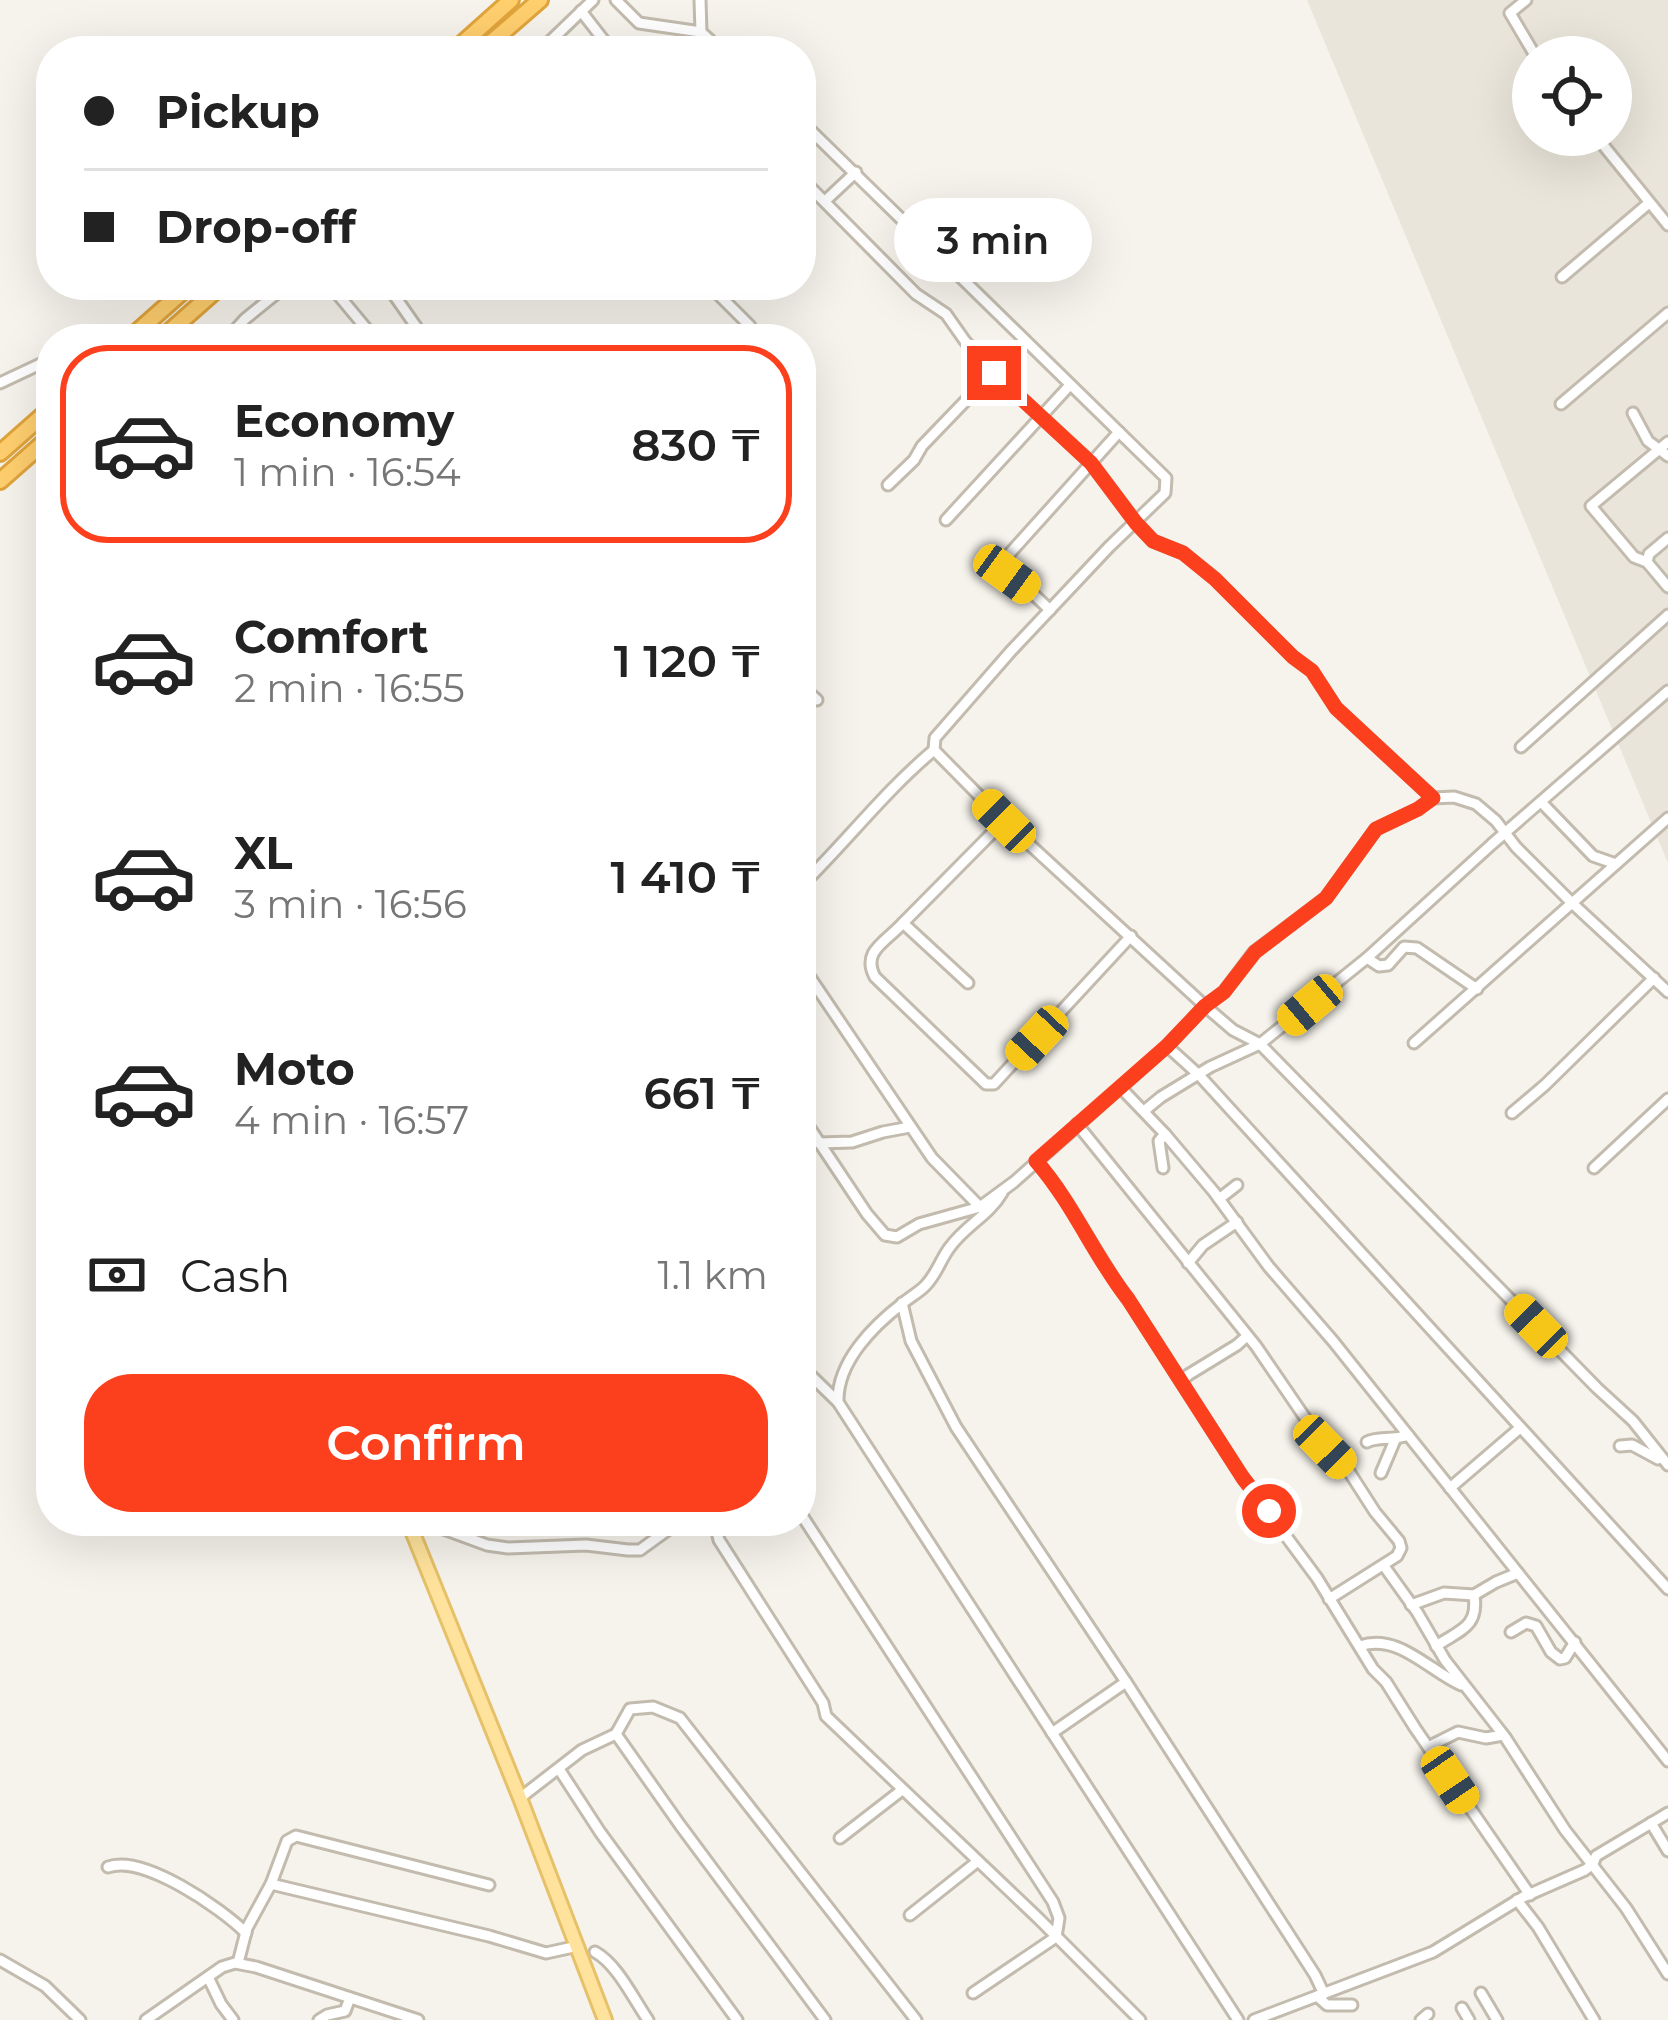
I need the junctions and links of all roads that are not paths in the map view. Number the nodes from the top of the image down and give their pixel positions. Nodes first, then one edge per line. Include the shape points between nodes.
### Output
1 (511, 0) edge
2 (540, 0) edge
3 (592, 0) edge
4 (616, 0) edge
5 (700, 0) edge
6 (1526, 0) edge
7 (581, 11) junction
8 (700, 32) junction
9 (471, 36) edge
10 (498, 36) edge
11 (555, 36) edge
12 (600, 36) edge
13 (705, 36) edge
14 (1524, 36) edge
15 (816, 137) edge
16 (1611, 156) edge
17 (856, 172) junction
18 (816, 192) edge
19 (825, 201) junction
20 (1649, 203) junction
21 (1668, 225) edge
22 (1562, 277) dead end
23 (173, 300) edge
24 (205, 300) edge
25 (268, 300) edge
26 (342, 300) edge
27 (724, 300) edge
28 (1668, 314) edge
29 (185, 317) junction
30 (146, 324) edge
31 (179, 324) edge
32 (185, 324) edge
33 (240, 324) edge
34 (362, 324) edge
35 (749, 324) edge
36 (1024, 340) junction
37 (36, 366) edge
38 (994, 373) junction
39 (0, 383) edge
40 (1070, 385) junction
41 (1561, 404) dead end
42 (1634, 413) dead end
43 (1041, 416) junction
44 (36, 421) edge
45 (1119, 433) junction
46 (36, 449) edge
47 (1665, 449) edge
48 (0, 453) edge
49 (1091, 463) junction
50 (0, 481) edge
51 (887, 485) dead end
52 (946, 520) dead end
53 (1136, 523) junction
54 (1668, 538) edge
55 (1647, 562) junction
56 (1668, 587) edge
57 (1050, 610) junction
58 (1668, 615) edge
59 (1668, 691) edge
60 (1521, 748) dead end
61 (934, 750) junction
62 (1433, 798) junction
63 (1542, 803) junction
64 (1668, 818) edge
65 (1004, 821) junction
66 (1506, 833) junction
67 (1616, 863) junction
68 (816, 872) edge
69 (1572, 903) junction
70 (903, 923) junction
71 (1405, 924) junction
72 (1130, 936) junction
73 (1417, 948) junction
74 (1367, 958) junction
75 (1668, 969) edge
76 (1655, 979) junction
77 (968, 983) dead end
78 (816, 986) edge
79 (1477, 989) junction
80 (1668, 992) edge
81 (1205, 1006) junction
82 (1414, 1043) dead end
83 (1260, 1044) junction
84 (1167, 1046) junction
85 (1198, 1075) junction
86 (1121, 1088) junction
87 (1668, 1100) edge
88 (1144, 1111) junction
89 (1512, 1113) dead end
90 (1076, 1124) junction
91 (910, 1127) junction
92 (1165, 1134) junction
93 (816, 1138) edge
94 (819, 1143) junction
95 (1036, 1161) junction
96 (1163, 1168) dead end
97 (1594, 1168) dead end
98 (1237, 1185) dead end
99 (1005, 1188) junction
100 (1219, 1199) junction
101 (980, 1207) junction
102 (1237, 1222) junction
103 (1188, 1263) junction
104 (902, 1303) junction
105 (1247, 1336) junction
106 (816, 1381) edge
107 (1182, 1382) junction
108 (838, 1402) junction
109 (1520, 1428) junction
110 (1643, 1434) junction
111 (1408, 1435) junction
112 (1395, 1440) junction
113 (1367, 1442) dead end
114 (1381, 1473) dead end
115 (1450, 1488) junction
116 (414, 1536) edge
117 (463, 1536) edge
118 (659, 1536) edge
119 (718, 1536) edge
120 (815, 1536) edge
121 (1384, 1566) junction
122 (1518, 1574) junction
123 (1668, 1589) edge
124 (1474, 1595) junction
125 (1329, 1599) junction
126 (1411, 1605) junction
127 (1511, 1632) dead end
128 (1429, 1635) junction
129 (1575, 1642) junction
130 (1360, 1646) junction
131 (1436, 1646) junction
132 (1431, 1667) junction
133 (1126, 1682) junction
134 (1466, 1688) junction
135 (1052, 1733) junction
136 (616, 1734) junction
137 (1503, 1736) junction
138 (1428, 1747) junction
139 (1668, 1761) edge
140 (560, 1769) junction
141 (902, 1790) junction
142 (520, 1798) junction
143 (1668, 1813) edge
144 (1651, 1823) junction
145 (840, 1838) dead end
146 (1668, 1850) edge
147 (978, 1861) junction
148 (1593, 1864) junction
149 (108, 1868) dead end
150 (272, 1884) junction
151 (489, 1886) dead end
152 (1530, 1895) junction
153 (1517, 1900) junction
154 (910, 1916) dead end
155 (246, 1933) junction
156 (1056, 1937) junction
157 (578, 1946) junction
158 (596, 1952) dead end
159 (0, 1960) edge
160 (238, 1963) junction
161 (1668, 1974) edge
162 (208, 1977) junction
163 (973, 1993) dead end
164 (1325, 1994) junction
165 (1480, 1994) dead end
166 (350, 1998) junction
167 (1357, 2008) dead end
168 (1462, 2008) dead end
169 (1128, 2009) junction
170 (80, 2020) edge
171 (146, 2020) edge
172 (232, 2020) edge
173 (320, 2020) edge
174 (418, 2020) edge
175 (605, 2020) edge
176 (648, 2020) edge
177 (737, 2020) edge
178 (825, 2020) edge
179 (916, 2020) edge
180 (1115, 2020) edge
181 (1140, 2020) edge
182 (1238, 2020) edge
183 (1254, 2020) edge
184 (1469, 2020) edge
185 (1497, 2020) edge
186 (1594, 2020) edge

1 - 9 highway
2 - 10 highway
3 - 7 street
4 - 8 street via 639,23
5 - 8 street
6 - 14 street via 1510,13
7 - 11 street
7 - 12 street
8 - 13 street
15 - 17 street
16 - 20 street
17 - 19 street
17 - 36 street
18 - 19 street
19 - 38 street via 946,314
20 - 21 street
20 - 22 street
23 - 30 highway
24 - 29 highway
25 - 33 street
26 - 34 street
27 - 35 street
28 - 41 street
29 - 31 highway
29 - 32 street
36 - 38 street
36 - 40 street
37 - 39 street
38 - 43 street
38 - 51 street
40 - 43 street
40 - 45 street
42 - 47 street via 1643,435
43 - 49 street
43 - 52 street
44 - 48 highway
45 - 49 street
45 - 53 street via 1166,478 1165,493
46 - 50 highway
47 - 55 street via 1592,506
49 - 53 street
49 - 57 street via 1004,561 1007,574
53 - 57 street
53 - 62 street via 1215,579
54 - 55 street
55 - 56 street
57 - 61 street via 935,738
58 - 60 street
59 - 63 street
61 - 65 street
61 - 68 street
62 - 66 street via 1476,804
62 - 81 street via 1376,829 1326,898 1255,952
63 - 66 street
63 - 67 street via 1593,856
64 - 67 street
65 - 70 street
65 - 72 street
66 - 69 street
66 - 71 street
67 - 69 street
69 - 76 street
69 - 79 street
70 - 72 street via 868,965 986,1084
70 - 77 street
71 - 73 street
71 - 74 street
72 - 81 street
73 - 74 street via 1404,947 1379,966
73 - 79 street
74 - 83 street
75 - 76 street
76 - 80 street
76 - 89 street
78 - 91 street
79 - 82 street
81 - 83 street
81 - 84 street
83 - 85 street
83 - 110 street
84 - 85 street
84 - 86 street
85 - 88 street
85 - 109 street
86 - 88 street
86 - 90 street
87 - 97 street
88 - 92 street
90 - 95 street
90 - 103 street
91 - 94 street
91 - 101 street
92 - 96 street
92 - 100 street
93 - 94 street
94 - 101 street via 885,1235
95 - 99 street
95 - 107 street
98 - 100 street
99 - 101 street
99 - 104 street via 951,1245 937,1273
100 - 102 street
102 - 103 street
102 - 111 street
103 - 105 street
104 - 108 street via 848,1361
104 - 133 street via 911,1341 956,1427
105 - 107 street
105 - 121 street via 1399,1541 1397,1556
106 - 108 street
107 - 125 street
108 - 135 street
109 - 115 street
109 - 123 street
110 - 110 street via 1668,1465 1626,1445
111 - 112 street
111 - 115 street
112 - 113 street
112 - 114 street
115 - 122 street
116 - 142 main road
117 - 118 street via 508,1548 640,1550
119 - 141 street via 826,1715
120 - 156 street via 1053,1902
121 - 125 street
121 - 126 street
122 - 124 street
122 - 129 street
124 - 126 street via 1444,1593
124 - 131 street via 1471,1622
125 - 130 street
126 - 128 street
127 - 129 street via 1531,1622 1561,1659
128 - 131 street
128 - 132 street
129 - 139 street
130 - 132 street via 1388,1644
130 - 138 street
131 - 134 street
132 - 134 street
133 - 135 street
133 - 164 street
134 - 137 street
135 - 182 street
136 - 140 street
136 - 178 street
136 - 179 street via 630,1709 653,1707 680,1718
137 - 138 street via 1458,1732
137 - 148 street
138 - 152 street
140 - 142 street
140 - 177 street
141 - 145 street
141 - 147 street
142 - 157 main road
143 - 144 street
144 - 146 street
144 - 148 street
147 - 154 street
147 - 156 street
148 - 152 street
148 - 161 street
149 - 155 street via 135,1866 170,1880
150 - 151 street via 296,1836
150 - 155 street
150 - 157 street via 546,1952
152 - 153 street
153 - 164 street via 1432,1952
153 - 186 street
155 - 160 street
156 - 163 street
156 - 169 street
157 - 175 main road
158 - 176 street via 611,1960
159 - 170 street via 45,1986
160 - 162 street
160 - 166 street
162 - 171 street
162 - 172 street
164 - 167 street
164 - 183 street
165 - 185 street
166 - 173 street via 345,2011
166 - 174 street
168 - 184 street
169 - 180 street
169 - 181 street

